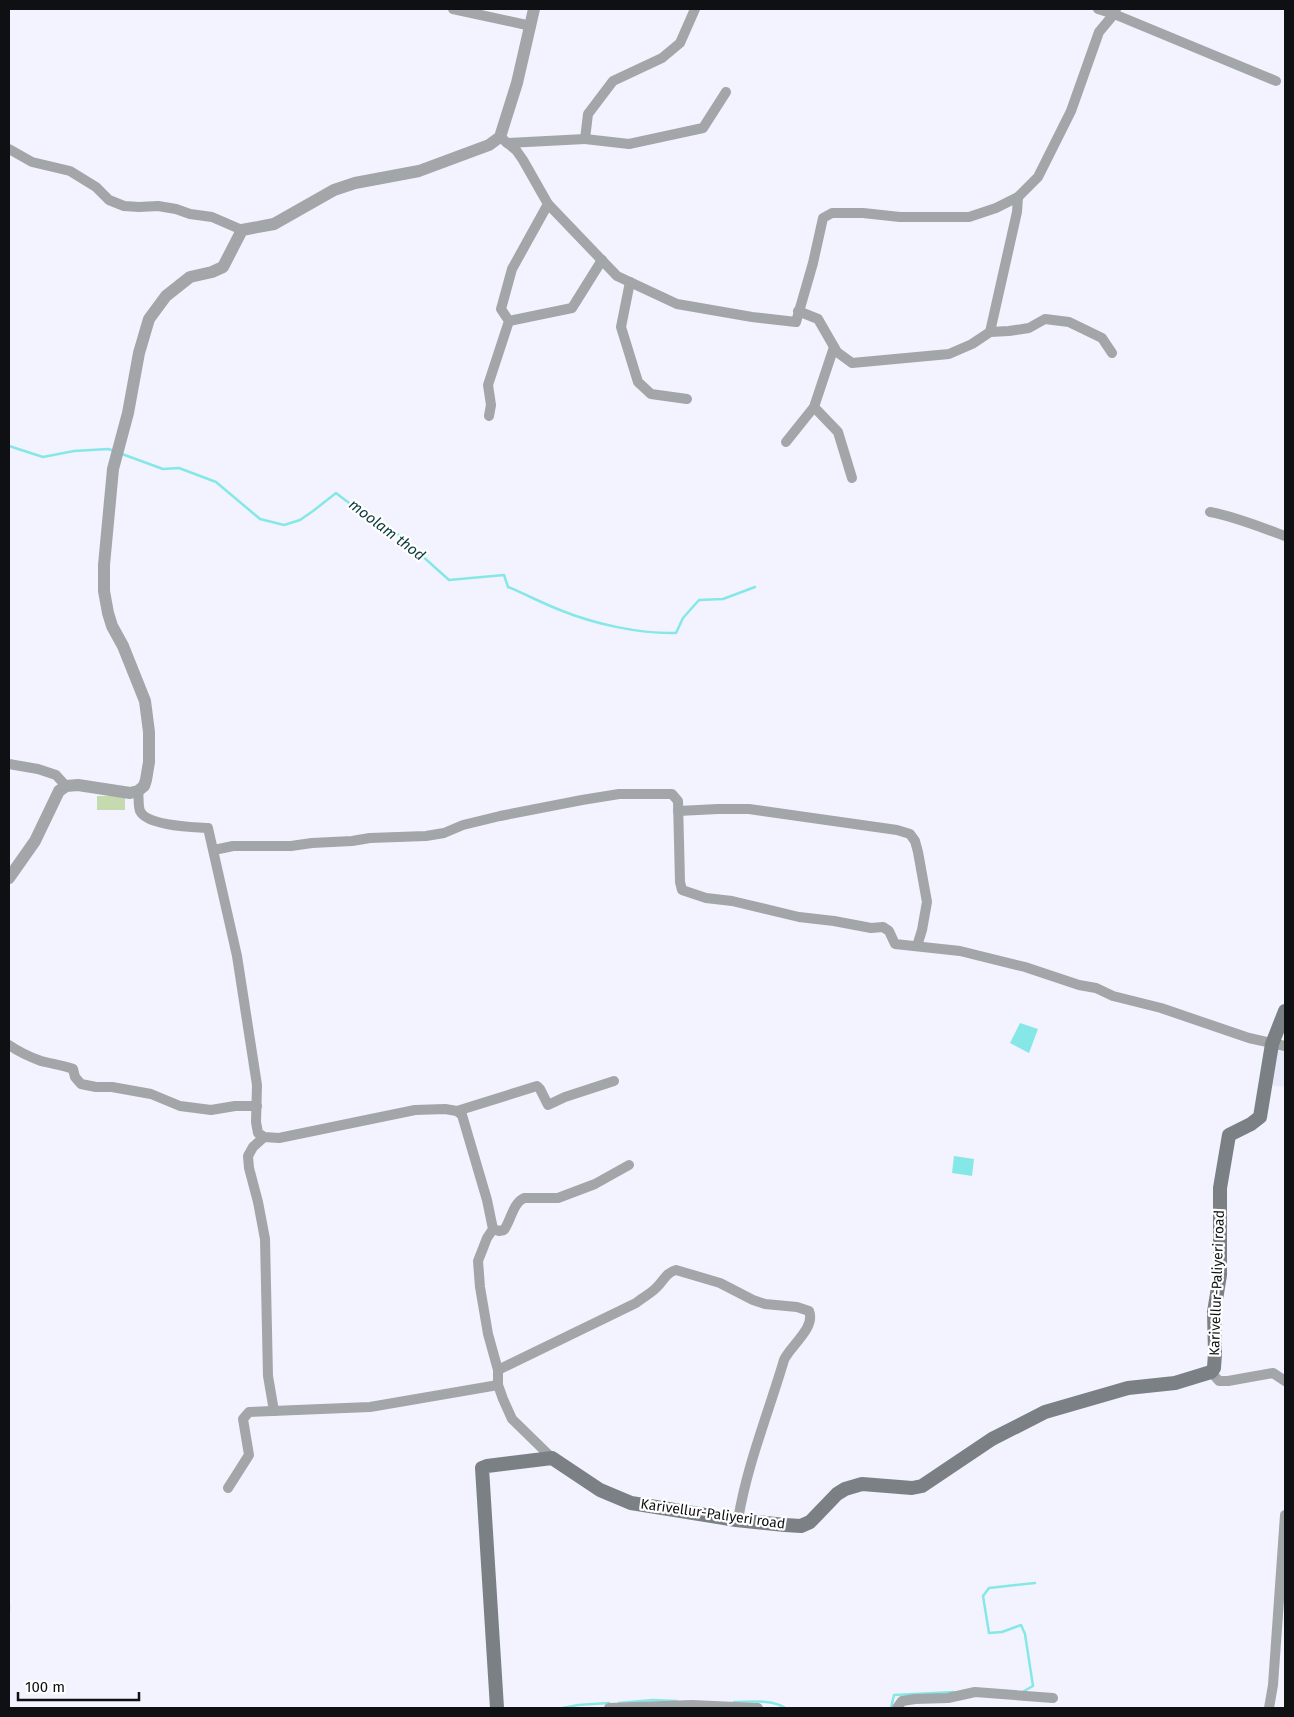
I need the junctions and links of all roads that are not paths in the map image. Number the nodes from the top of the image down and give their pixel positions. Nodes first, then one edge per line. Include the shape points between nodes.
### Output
1 (453, 9) edge
2 (534, 9) edge
3 (696, 9) edge
4 (1098, 9) edge
5 (1114, 11) edge
6 (530, 26) junction
7 (1276, 81) dead end
8 (726, 92) dead end
9 (586, 138) junction
10 (503, 140) junction
11 (9, 149) edge
12 (1018, 197) junction
13 (548, 204) junction
14 (242, 230) junction
15 (602, 260) junction
16 (630, 282) junction
17 (798, 312) junction
18 (509, 321) junction
19 (990, 332) junction
20 (834, 347) junction
21 (1112, 353) dead end
22 (688, 399) dead end
23 (814, 407) junction
24 (489, 416) dead end
25 (786, 442) dead end
26 (852, 478) dead end
27 (1210, 512) dead end
28 (1285, 536) edge
29 (9, 764) edge
30 (66, 786) junction
31 (138, 791) junction
32 (678, 811) junction
33 (214, 850) junction
34 (9, 878) edge
35 (917, 946) junction
36 (1285, 1011) edge
37 (9, 1045) edge
38 (1279, 1045) edge
39 (614, 1081) dead end
40 (256, 1106) junction
41 (457, 1111) junction
42 (264, 1137) junction
43 (629, 1165) dead end
44 (492, 1229) junction
45 (498, 1370) junction
46 (1211, 1372) junction
47 (1285, 1381) edge
48 (498, 1385) junction
49 (274, 1411) junction
50 (552, 1458) junction
51 (228, 1488) dead end
52 (1285, 1515) edge
53 (738, 1520) junction
54 (1283, 1582) edge
55 (1053, 1698) dead end
56 (497, 1708) edge
57 (609, 1708) edge
58 (758, 1708) edge
59 (897, 1708) edge
60 (1269, 1708) edge

1 - 6 street
2 - 6 street
3 - 9 street via 680,43 662,58 613,81 588,114
4 - 5 street
5 - 7 street
5 - 12 street via 1099,32 1071,111 1038,177
6 - 10 street
8 - 9 street via 703,128 629,144
9 - 10 street
10 - 13 street via 516,150
10 - 14 street via 419,171 334,190 274,224
11 - 14 street via 32,162 70,171 96,187 109,200 124,206 176,209 212,217
12 - 17 street via 969,217 832,213 823,218
12 - 19 street via 1018,212
13 - 15 street
13 - 18 street via 512,269 501,309
14 - 31 street via 223,267 190,276 166,296 149,320 116,459 107,530 104,591 112,626 145,701 149,762 144,786
15 - 16 street via 617,276
15 - 18 street via 572,308
16 - 17 street via 678,304 796,322
16 - 22 street via 621,326 638,382 651,394
17 - 20 street via 818,318
18 - 24 street via 488,385
19 - 20 street via 949,354 852,363
19 - 21 street via 1029,328 1044,319 1070,322 1102,338
20 - 23 street
23 - 25 street
23 - 26 street via 838,432
27 - 28 street via 1254,523
29 - 30 street via 56,775
30 - 31 street via 130,793
30 - 34 street via 59,791 35,841
31 - 33 street via 140,811 145,817 156,822 208,828
32 - 33 street via 678,801 672,794 618,794 500,816 426,836 291,846 233,846
32 - 35 street via 682,890 799,917 883,927 889,931 895,944
32 - 35 street via 748,810 910,834 918,852 927,902
33 - 40 street via 237,956 257,1085
35 - 38 street via 960,951 1025,967
36 - 38 main road, Karivellur-Paliyeri road
37 - 40 street via 42,1061 73,1069 81,1084 112,1086 151,1094 180,1106 211,1110
38 - 46 main road, Karivellur-Paliyeri road via 1260,1117 1229,1135 1227,1144 1220,1188 1220,1275 1214,1312 1214,1368
39 - 41 street via 548,1105 536,1086
40 - 42 street via 258,1133
41 - 42 street via 416,1110 279,1138
41 - 44 street via 467,1127
42 - 49 street via 248,1156 265,1239 268,1376
43 - 44 street via 595,1184 558,1198 519,1200 504,1230
44 - 45 street via 478,1261 488,1334
45 - 48 street
45 - 53 street via 636,1303 656,1288 670,1271 720,1283 765,1304 809,1311 805,1330 784,1360 751,1458
46 - 47 street via 1219,1381 1273,1372
46 - 53 main road, Karivellur-Paliyeri road via 1175,1383 1128,1388 1045,1412 992,1439 922,1486 862,1484 845,1488 815,1519 801,1526
48 - 49 street via 370,1407
48 - 50 street via 512,1419
49 - 51 street via 249,1412 243,1419 248,1455
50 - 53 main road, Karivellur-Paliyeri road via 600,1490 631,1502
50 - 56 main road via 482,1468
52 - 54 street
54 - 60 street
55 - 59 street via 975,1692 948,1698 902,1701
57 - 58 street via 692,1705

